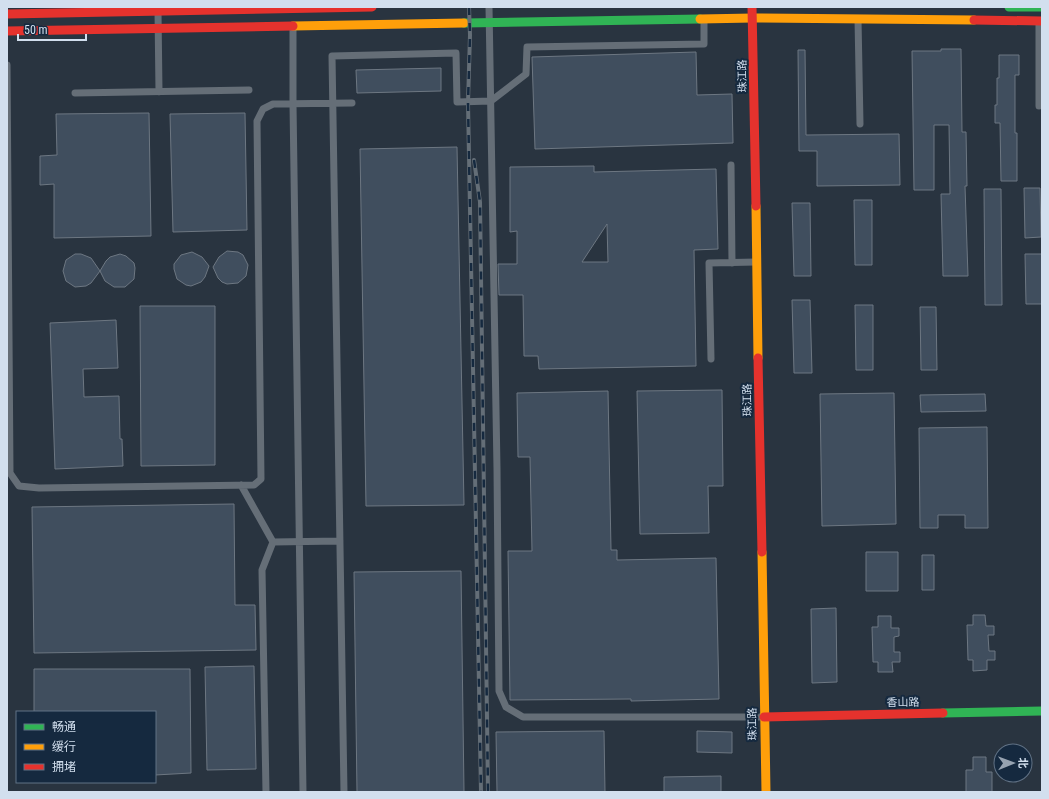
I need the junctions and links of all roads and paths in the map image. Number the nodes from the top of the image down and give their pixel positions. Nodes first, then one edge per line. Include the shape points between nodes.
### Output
1 (293, 7) edge
2 (338, 7) edge
3 (372, 7) edge
4 (489, 7) edge
5 (752, 7) edge
6 (1010, 7) edge
7 (1042, 7) edge
8 (80, 10) edge
9 (91, 10) edge
10 (158, 11) junction
11 (7, 14) edge
12 (753, 18) junction
13 (704, 19) junction
14 (858, 19) junction
15 (1041, 21) edge
16 (489, 23) junction
17 (294, 26) junction
18 (158, 28) junction
19 (7, 31) edge
20 (7, 65) edge
21 (249, 90) dead end
22 (159, 92) junction
23 (75, 93) dead end
24 (491, 101) junction
25 (332, 103) junction
26 (352, 103) dead end
27 (293, 104) junction
28 (1039, 106) dead end
29 (860, 124) dead end
30 (731, 165) dead end
31 (732, 262) junction
32 (756, 262) junction
33 (711, 359) dead end
34 (241, 485) junction
35 (340, 541) junction
36 (273, 542) junction
37 (299, 542) junction
38 (1042, 712) edge
39 (764, 717) junction
40 (266, 792) edge
41 (303, 792) edge
42 (344, 792) edge
43 (766, 792) edge

1 - 2 street
1 - 10 street
1 - 17 street
2 - 3 street
4 - 16 street
5 - 12 street, 珠江路
6 - 7 street
8 - 9 street
8 - 11 street
9 - 10 street
10 - 18 street
12 - 13 street
12 - 14 street
12 - 32 street, 珠江路
13 - 16 street
13 - 24 street via 704,44 527,47 526,74
14 - 15 street
14 - 29 street
15 - 28 street
16 - 17 street
16 - 24 street
17 - 18 street
17 - 27 street
18 - 19 street
18 - 22 street
20 - 34 street via 10,473 19,486 39,488
21 - 22 street
22 - 23 street
24 - 25 street via 457,102 456,53 332,56
24 - 39 street via 499,691 506,707 523,717
25 - 26 street
25 - 27 street
25 - 35 street
27 - 34 street via 274,104 263,109 257,121 261,479 254,485
27 - 37 street
30 - 31 street
31 - 32 street
31 - 33 street via 709,263
32 - 39 street, 珠江路
34 - 36 street
35 - 37 street
35 - 42 street
36 - 37 street
36 - 40 street via 262,570
37 - 41 street
38 - 39 street, 香山路
39 - 43 street, 珠江路

